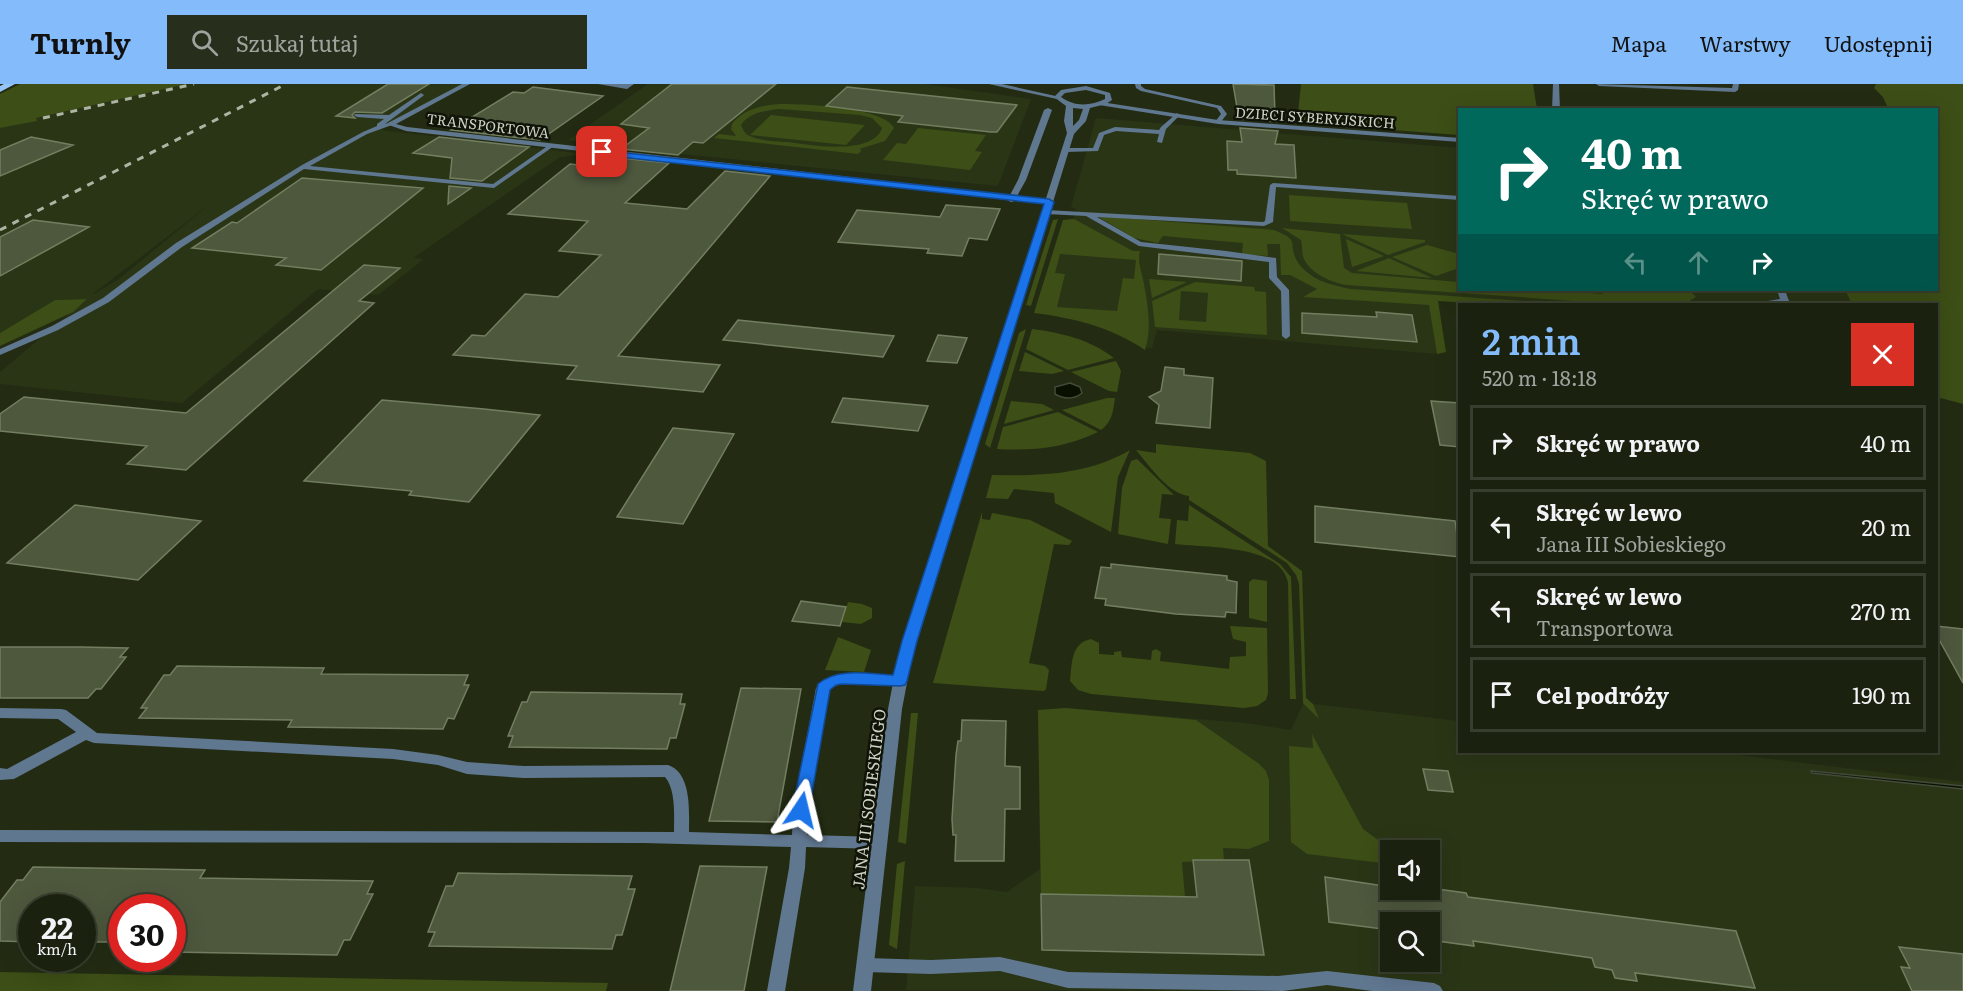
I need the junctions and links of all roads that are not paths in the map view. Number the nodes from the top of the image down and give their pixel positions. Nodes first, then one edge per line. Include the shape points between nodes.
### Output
1 (11, 84) edge
2 (467, 84) edge
3 (601, 84) edge
4 (992, 84) edge
5 (1138, 84) edge
6 (1556, 84) edge
7 (1599, 84) edge
8 (1736, 84) edge
9 (613, 85) edge
10 (1001, 85) edge
11 (629, 86) edge
12 (1078, 86) edge
13 (1094, 86) edge
14 (0, 89) edge
15 (1063, 90) junction
16 (421, 95) dead end
17 (1057, 97) junction
18 (1110, 98) junction
19 (1101, 104) junction
20 (1070, 105) junction
21 (1087, 106) junction
22 (1556, 108) edge
23 (1048, 110) dead end
24 (357, 115) dead end
25 (1173, 115) junction
26 (389, 121) junction
27 (1218, 122) junction
28 (1161, 132) junction
29 (1071, 133) junction
30 (1458, 140) edge
31 (1160, 142) dead end
32 (551, 146) junction
33 (1066, 150) junction
34 (304, 166) junction
35 (1458, 198) edge
36 (1011, 200) junction
37 (1048, 207) junction
38 (1086, 214) junction
39 (1780, 291) edge
40 (1772, 303) edge
41 (1286, 336) dead end
42 (0, 352) edge
43 (900, 681) junction
44 (0, 713) edge
45 (87, 733) junction
46 (0, 774) edge
47 (0, 836) edge
48 (682, 838) junction
49 (798, 842) junction
50 (879, 843) junction
51 (866, 965) junction
52 (776, 991) edge
53 (862, 991) edge
54 (1434, 991) edge

1 - 14 main road
2 - 26 street
3 - 9 lane
4 - 10 street
5 - 27 lane via 1148,91 1219,107 1224,114
6 - 22 street
7 - 8 lane via 1735,90
9 - 11 lane
10 - 15 street
10 - 17 street
12 - 13 street
12 - 15 street
13 - 18 street, DZIECI SYBERYJSKICH
15 - 17 street
16 - 26 lane
17 - 20 street
18 - 19 street
18 - 25 street, DZIECI SYBERYJSKICH
19 - 21 street
19 - 25 street, DZIECI SYBERYJSKICH
20 - 21 street
20 - 29 street, JANA III SOBIESKIEGO
21 - 29 street, JANA III SOBIESKIEGO via 1082,121
23 - 36 street
24 - 26 lane
25 - 27 street, DZIECI SYBERYJSKICH
25 - 28 lane
26 - 32 street, TRANSPORTOWA via 406,129
26 - 34 lane
27 - 30 street, DZIECI SYBERYJSKICH
28 - 31 lane
28 - 33 lane via 1114,129 1101,134 1096,150
29 - 33 street, JANA III SOBIESKIEGO
32 - 34 lane via 495,186
32 - 36 street, TRANSPORTOWA
33 - 37 street, JANA III SOBIESKIEGO
34 - 42 lane via 180,245 106,300
35 - 38 lane via 1273,185 1271,215 1264,224
36 - 37 street, TRANSPORTOWA
37 - 38 lane
37 - 43 street, JANA III SOBIESKIEGO
38 - 41 lane via 1139,244 1273,260 1273,278 1285,290
39 - 40 lane via 1785,301
43 - 49 street via 842,679 823,688
43 - 50 street, JANA III SOBIESKIEGO
44 - 45 street via 61,714
45 - 46 street via 9,775
45 - 48 street via 94,738 393,754 467,768 524,772 668,771 678,785
47 - 48 street
48 - 49 street
49 - 50 street
49 - 52 street
50 - 51 street, JANA III SOBIESKIEGO
51 - 53 street, JANA III SOBIESKIEGO
51 - 54 street via 1000,964 1068,980 1278,984 1327,978

